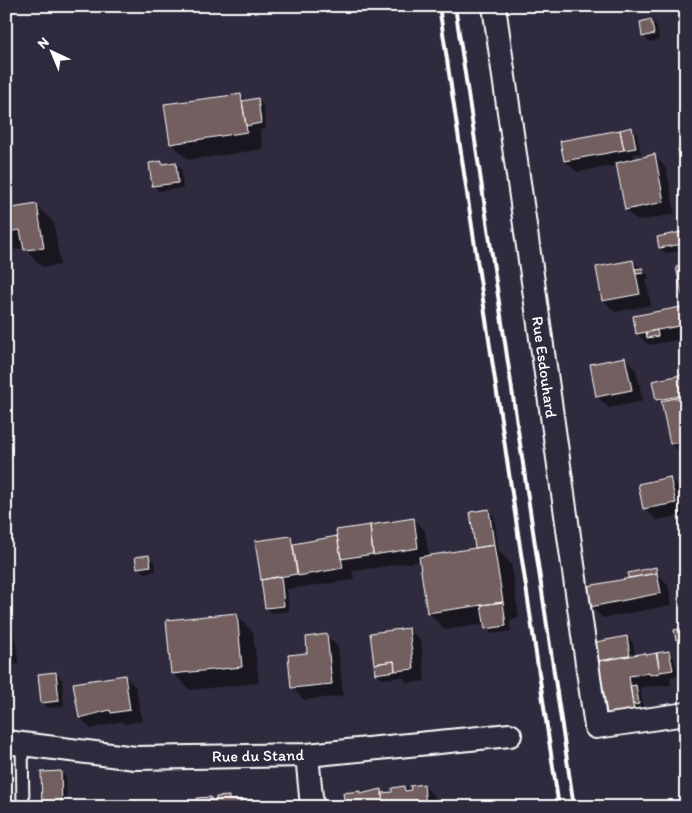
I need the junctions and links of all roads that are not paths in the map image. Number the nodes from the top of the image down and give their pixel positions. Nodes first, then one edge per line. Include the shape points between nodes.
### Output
1 (494, 6) edge
2 (686, 714) edge
3 (510, 735) dead end
4 (14, 743) edge
5 (307, 754) junction
6 (23, 807) edge
7 (312, 807) edge

1 - 2 street, Rue Esdouhard via 596,727
3 - 5 street, Rue du Stand
4 - 5 street, Rue du Stand via 135,758
4 - 6 lane
5 - 7 street

